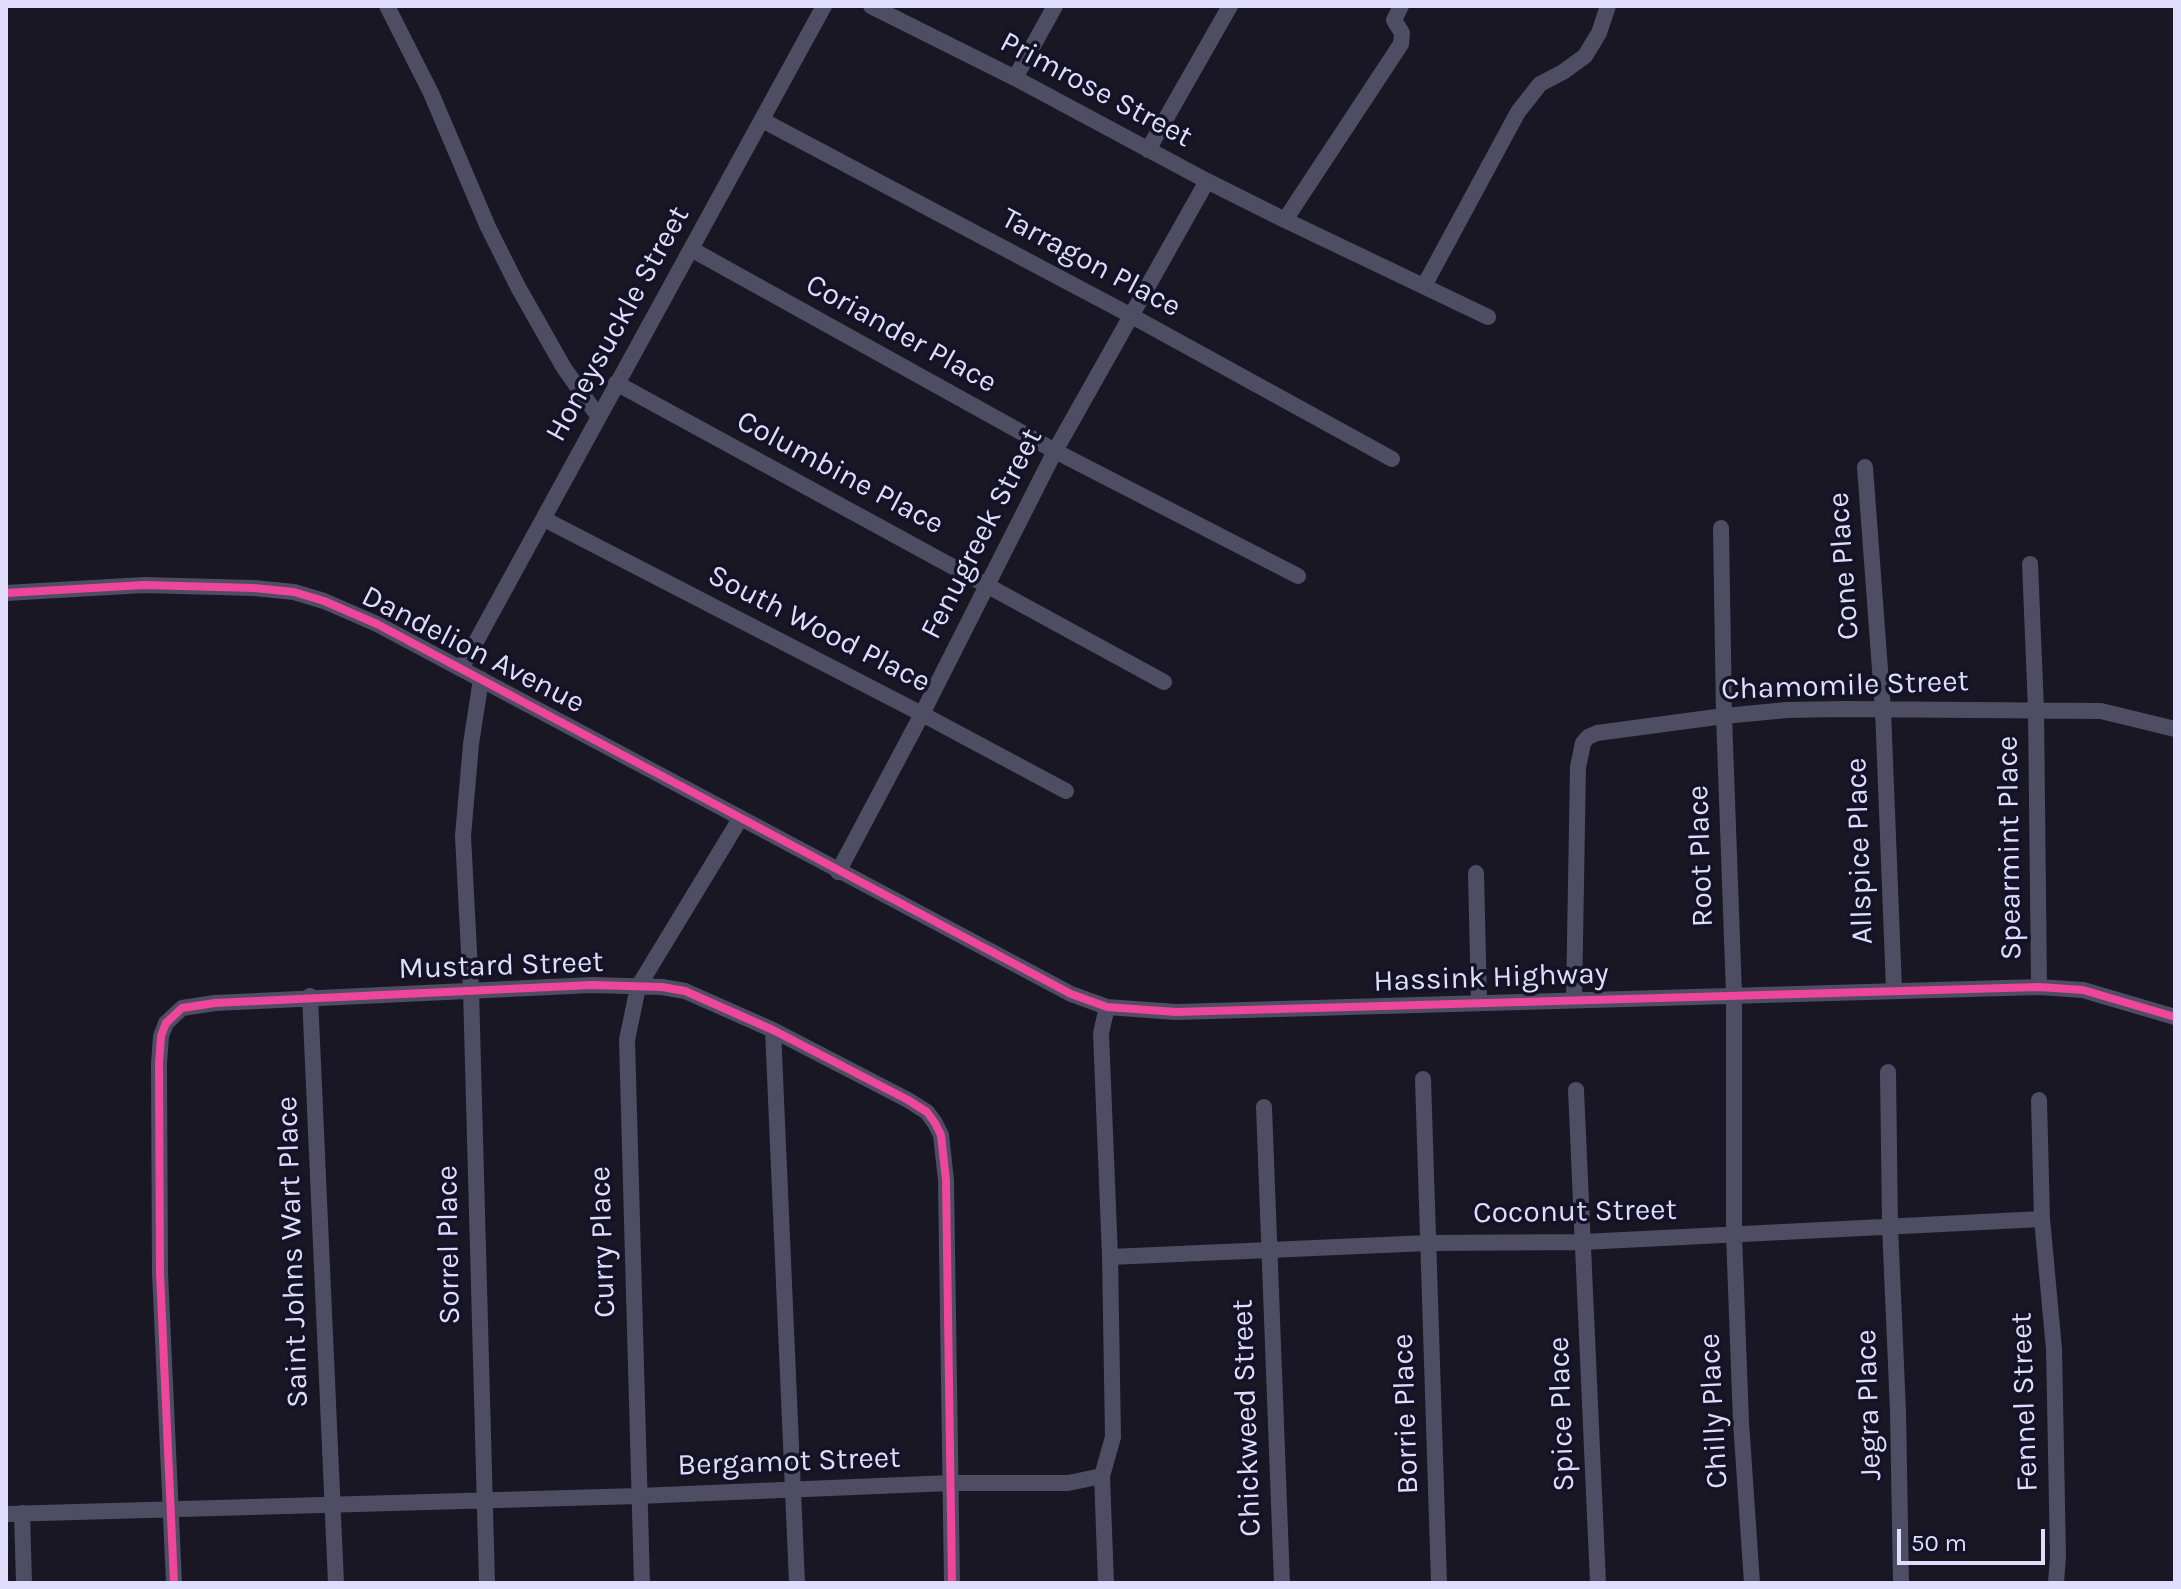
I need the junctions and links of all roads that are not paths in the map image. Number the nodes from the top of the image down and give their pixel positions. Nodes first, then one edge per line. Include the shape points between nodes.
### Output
1 (387, 6) edge
2 (824, 6) edge
3 (872, 6) edge
4 (1055, 6) edge
5 (1230, 6) edge
6 (1401, 6) edge
7 (1608, 6) edge
8 (1015, 78) junction
9 (762, 120) junction
10 (1148, 150) junction
11 (1207, 181) junction
12 (1285, 220) junction
13 (1181, 224) joint
14 (691, 249) junction
15 (1424, 286) junction
16 (1130, 315) junction
17 (1488, 317) dead end
18 (616, 383) junction
19 (598, 416) junction
20 (1055, 451) junction
21 (1392, 459) dead end
22 (1865, 467) dead end
23 (544, 519) junction
24 (1721, 528) dead end
25 (2030, 564) dead end
26 (1298, 576) dead end
27 (987, 585) junction
28 (6, 593) edge
29 (461, 669) junction
30 (481, 679) junction
31 (1164, 682) dead end
32 (2036, 709) junction
33 (1883, 710) junction
34 (922, 714) junction
35 (1724, 716) junction
36 (2175, 729) edge
37 (1066, 791) dead end
38 (740, 819) junction
39 (838, 872) junction
40 (1476, 873) dead end
41 (638, 987) junction
42 (2039, 987) junction
43 (1894, 989) junction
44 (471, 990) junction
45 (1734, 994) junction
46 (310, 996) junction
47 (1574, 999) junction
48 (1479, 1002) junction
49 (1107, 1007) junction
50 (2175, 1017) edge
51 (773, 1030) junction
52 (1888, 1072) dead end
53 (1423, 1079) dead end
54 (1576, 1090) dead end
55 (2039, 1100) dead end
56 (1264, 1107) dead end
57 (2042, 1219) junction
58 (1890, 1226) junction
59 (1734, 1235) junction
60 (1583, 1242) junction
61 (1428, 1243) junction
62 (1269, 1251) junction
63 (1110, 1257) junction
64 (1102, 1476) junction
65 (950, 1483) junction
66 (794, 1490) junction
67 (638, 1496) junction
68 (484, 1498) junction
69 (332, 1504) junction
70 (170, 1508) junction
71 (14, 1513) edge
72 (24, 1583) edge
73 (174, 1583) edge
74 (336, 1583) edge
75 (487, 1583) edge
76 (642, 1583) edge
77 (797, 1583) edge
78 (952, 1583) edge
79 (1106, 1583) edge
80 (1282, 1583) edge
81 (1439, 1583) edge
82 (1598, 1583) edge
83 (1752, 1583) edge
84 (1901, 1583) edge
85 (2056, 1583) edge

1 - 19 street via 518,287
2 - 9 street, Honeysuckle Street
3 - 8 street, Primrose Street
4 - 8 street
5 - 10 street
6 - 12 street via 1394,20 1402,33 1401,44
7 - 15 street via 1585,56 1540,84 1518,112
8 - 10 street, Primrose Street
9 - 14 street, Honeysuckle Street
9 - 16 street, Tarragon Place
10 - 11 street, Primrose Street
11 - 12 street
11 - 13 street, Primrose Street
12 - 15 street
13 - 16 street, Fenugreek Street
14 - 18 street, Honeysuckle Street
14 - 20 street, Coriander Place
15 - 17 street
16 - 20 street, Fenugreek Street
16 - 21 street, Tarragon Place
18 - 19 street, Honeysuckle Street
18 - 27 street, Columbine Place
19 - 23 street, Honeysuckle Street
20 - 26 street, Coriander Place
20 - 27 street, Fenugreek Street
22 - 33 street, Cone Place
23 - 29 street, Honeysuckle Street
23 - 34 street, South Wood Place
24 - 35 street, Root Place
25 - 32 street, Spearmint Place
27 - 31 street, Columbine Place
27 - 34 street, Fenugreek Street
28 - 29 street, Dandelion Avenue via 144,585 294,592 377,624
29 - 30 street, Dandelion Avenue
30 - 38 street, Dandelion Avenue
30 - 44 street, Sorrel Place via 463,836
32 - 33 street, Chamomile Street
32 - 36 street, Chamomile Street via 2101,711
32 - 42 street, Spearmint Place
33 - 35 street, Chamomile Street
33 - 43 street, Allspice Place
34 - 37 street, South Wood Place
34 - 39 street, Fenugreek Street
35 - 45 street, Root Place
35 - 47 street, Chamomile Street via 1597,733 1583,743 1578,767
38 - 39 street, Dandelion Avenue
38 - 41 street, Curry Place
39 - 49 street, Hassink Highway via 1071,994
40 - 48 street
41 - 44 street, Mustard Street
41 - 51 street, Mustard Street via 685,991
41 - 67 street, Curry Place via 626,1066
42 - 43 street, Hassink Highway
42 - 50 street, Hassink Highway via 2083,990
43 - 45 street, Hassink Highway
44 - 46 street, Mustard Street
44 - 68 street, Sorrel Place
45 - 47 street, Hassink Highway
45 - 59 street, Root Place
46 - 69 street, Saint Johns Wart Place
46 - 70 street, Mustard Street via 182,1008 161,1036 160,1273
47 - 48 street, Hassink Highway
48 - 49 street, Hassink Highway via 1176,1012
49 - 63 street via 1101,1033
51 - 65 street, Mustard Street via 908,1100 927,1112 941,1135
51 - 66 street
52 - 58 street, Jegra Place
53 - 61 street, Borrie Place
54 - 60 street, Spice Place
55 - 57 street, Fennel Street
56 - 62 street, Chickweed Street
57 - 58 street, Coconut Street
57 - 85 street, Fennel Street via 2054,1349
58 - 59 street, Coconut Street
58 - 84 street, Jegra Place
59 - 60 street, Coconut Street
59 - 83 street, Chilly Place
60 - 61 street, Coconut Street
60 - 82 street, Spice Place
61 - 62 street, Coconut Street
61 - 81 street, Borrie Place
62 - 63 street, Coconut Street
62 - 80 street, Chickweed Street
63 - 64 street via 1113,1437
64 - 65 street, Bergamot Street via 1068,1483
64 - 79 street
65 - 66 street, Bergamot Street
65 - 78 street, Mustard Street
66 - 67 street, Bergamot Street
66 - 77 street
67 - 68 street, Bergamot Street
67 - 76 street, Curry Place
68 - 69 street, Bergamot Street
68 - 75 street, Sorrel Place
69 - 70 street, Bergamot Street
69 - 74 street, Saint Johns Wart Place
70 - 71 street, Bergamot Street
70 - 73 street, Mustard Street
71 - 72 street

